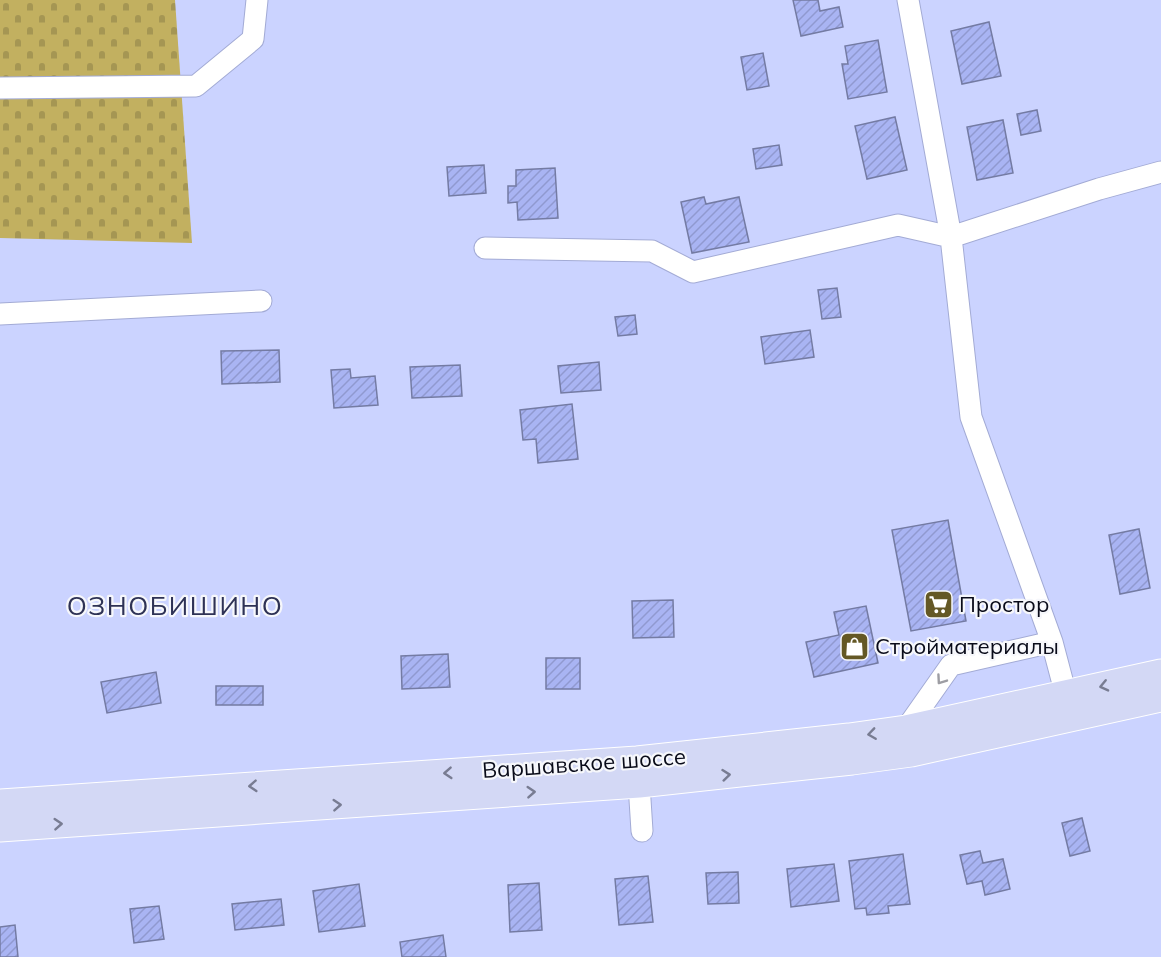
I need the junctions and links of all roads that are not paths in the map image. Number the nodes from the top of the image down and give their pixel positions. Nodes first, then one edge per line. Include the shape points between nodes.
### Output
1 (257, 0) edge
2 (908, 0) edge
3 (0, 88) edge
4 (1161, 172) edge
5 (951, 237) junction
6 (485, 248) dead end
7 (261, 301) dead end
8 (0, 314) edge
9 (1052, 642) junction
10 (1161, 673) edge
11 (1066, 695) junction
12 (1161, 698) edge
13 (906, 729) junction
14 (639, 784) junction
15 (0, 803) edge
16 (0, 828) edge
17 (642, 831) dead end

1 - 3 lane via 253,39 196,86
2 - 5 lane
4 - 5 lane
5 - 6 lane via 898,225 693,272 652,251
5 - 9 lane via 971,417
7 - 8 lane
9 - 11 lane
9 -> 13 lane via 951,665
10 -> 11 main road, Варшавское шоссе
11 - 13 main road, Варшавское шоссе
14 -> 12 main road, Варшавское шоссе via 911,753
13 -> 15 main road, Варшавское шоссе via 637,760
16 -> 14 main road, Варшавское шоссе
14 - 17 lane

